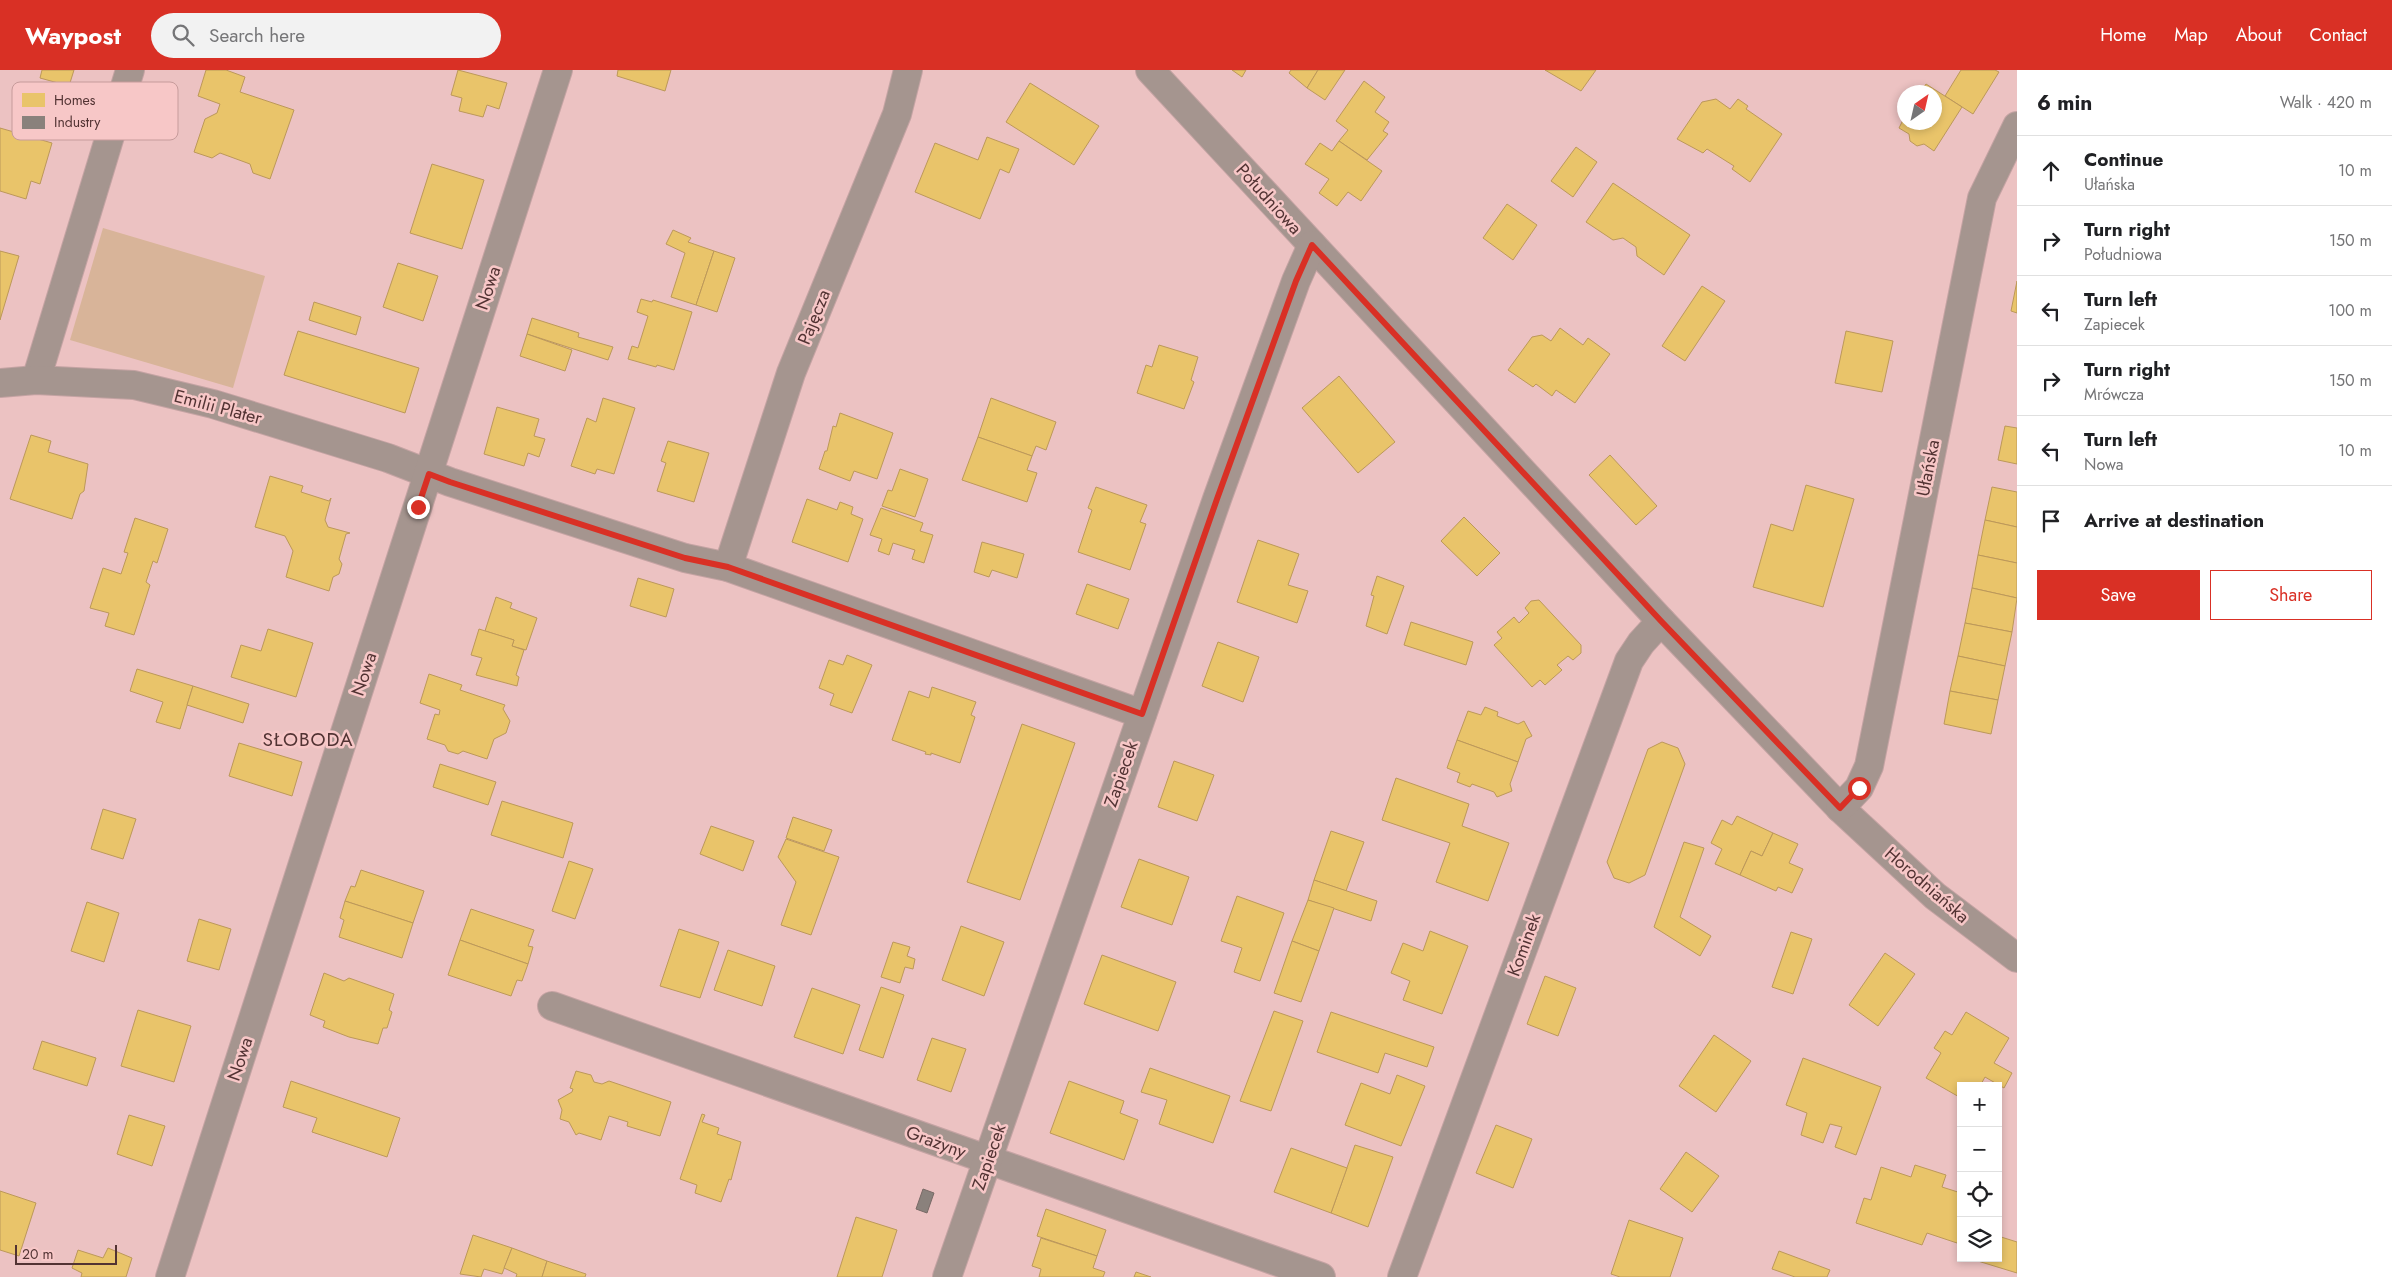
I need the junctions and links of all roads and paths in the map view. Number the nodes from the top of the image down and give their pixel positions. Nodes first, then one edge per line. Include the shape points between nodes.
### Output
1 (130, 70) edge
2 (558, 70) edge
3 (908, 70) edge
4 (1150, 70) edge
5 (126, 82) edge
6 (2017, 126) edge
7 (109, 140) edge
8 (2010, 156) edge
9 (1312, 245) junction
10 (36, 380) junction
11 (0, 383) edge
12 (429, 474) junction
13 (728, 567) junction
14 (1661, 621) junction
15 (1142, 714) junction
16 (1840, 808) junction
17 (2017, 958) edge
18 (552, 1006) dead end
19 (988, 1161) junction
20 (170, 1277) edge
21 (947, 1277) edge
22 (1321, 1277) edge
23 (1402, 1277) edge

1 - 5 street
2 - 12 street, Nowa
3 - 13 street, Pajęcza via 897,114 791,373
4 - 9 street, Południowa
6 - 8 street, Ułańska
7 - 10 street
8 - 16 street, Ułańska via 1982,198 1869,766 1859,788
9 - 14 street, Południowa
9 - 15 street, Zapiecek via 1296,281
10 - 11 street, Emilii Plater
10 - 12 street, Emilii Plater via 134,385 213,404 388,458
12 - 13 street, Emilii Plater via 685,558
12 - 20 street, Nowa
13 - 15 street, Emilii Plater
14 - 16 street, Południowa
14 - 23 street, Kominek via 1629,661
15 - 19 street, Zapiecek
16 - 17 street, Horodniańska via 1936,896
18 - 19 street, Grażyny
19 - 21 street, Zapiecek
19 - 22 street, Grażyny

